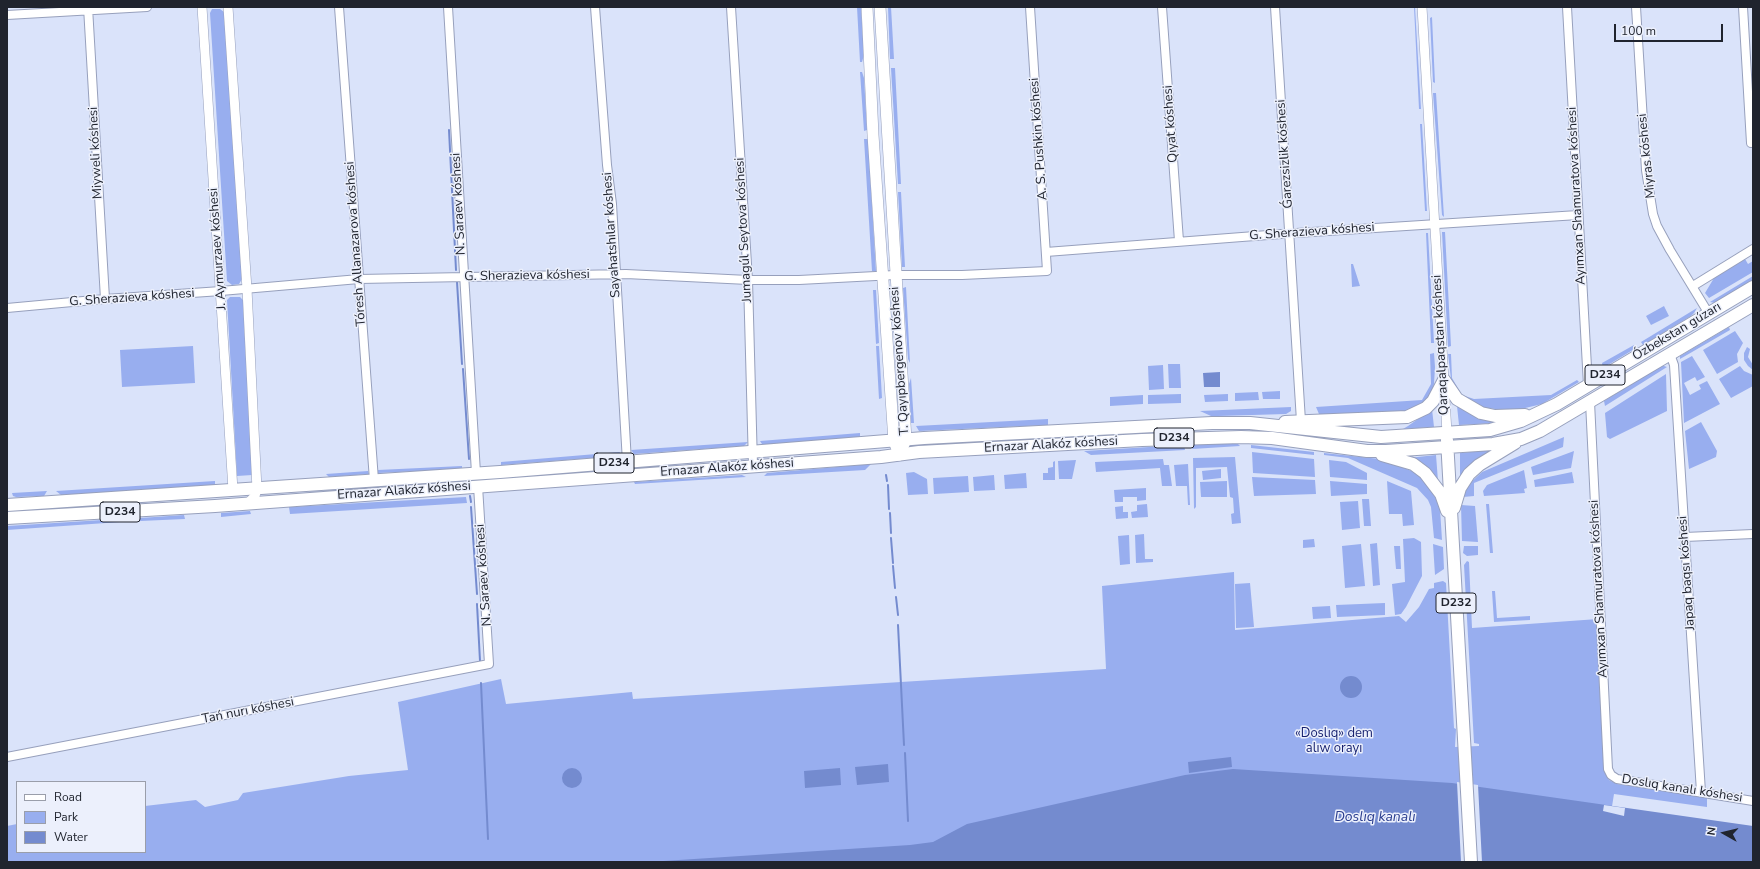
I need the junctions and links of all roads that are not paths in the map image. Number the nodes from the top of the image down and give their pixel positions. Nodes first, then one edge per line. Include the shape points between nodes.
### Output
1 (147, 7) edge
2 (202, 7) edge
3 (228, 7) edge
4 (339, 7) edge
5 (448, 7) edge
6 (595, 7) edge
7 (731, 7) edge
8 (867, 7) edge
9 (880, 7) edge
10 (1030, 7) edge
11 (1162, 7) edge
12 (1275, 7) edge
13 (1422, 7) edge
14 (1567, 7) edge
15 (1636, 7) edge
16 (1743, 7) edge
17 (88, 9) edge
18 (7, 15) edge
19 (1752, 143) dead end
20 (1578, 215) junction
21 (1434, 224) junction
22 (1290, 233) junction
23 (1179, 241) junction
24 (1753, 249) edge
25 (1046, 252) junction
26 (1047, 271) joint
27 (895, 274) junction
28 (615, 275) junction
29 (882, 275) junction
30 (463, 277) junction
31 (359, 279) junction
32 (748, 280) junction
33 (1693, 286) junction
34 (1753, 288) edge
35 (247, 289) junction
36 (220, 292) junction
37 (105, 299) junction
38 (1753, 305) edge
39 (7, 308) edge
40 (1709, 314) junction
41 (1670, 354) junction
42 (1444, 380) junction
43 (1588, 386) junction
44 (1590, 402) junction
45 (1539, 413) junction
46 (905, 420) junction
47 (1301, 421) junction
48 (892, 423) junction
49 (1250, 423) junction
50 (1122, 428) junction
51 (1315, 431) junction
52 (1447, 433) junction
53 (906, 440) junction
54 (1122, 440) junction
55 (1521, 440) junction
56 (894, 441) junction
57 (1448, 447) junction
58 (1367, 451) junction
59 (753, 453) junction
60 (899, 455) junction
61 (627, 462) junction
62 (753, 465) junction
63 (476, 473) junction
64 (374, 480) junction
65 (478, 486) junction
66 (263, 488) junction
67 (233, 490) junction
68 (77, 500) junction
69 (269, 501) junction
70 (47, 502) junction
71 (248, 503) junction
72 (7, 504) edge
73 (78, 514) junction
74 (47, 516) junction
75 (7, 518) edge
76 (1451, 523) junction
77 (1753, 534) edge
78 (1685, 537) junction
79 (489, 664) joint
80 (7, 757) edge
81 (1611, 775) joint
82 (1701, 792) junction
83 (1753, 801) edge
84 (1471, 862) edge

1 - 17 street
2 - 36 street, J. Aymurzaev kóshesi
3 - 35 street, J. Aymurzaev kóshesi
4 - 31 street, Tóresh Allanazarova kóshesi
5 - 30 street, N. Saraev kóshesi
6 - 28 street, Sayahatshılar kóshesi via 612,204
7 - 32 street, Jumagúl Seytova kóshesi
8 - 29 main road, T. Qayıpbergenov kóshesi
9 - 27 main road, T. Qayıpbergenov kóshesi
10 - 25 street, A. S. Pushkin kóshesi
11 - 23 street, Qıyat kóshesi
12 - 22 street, Ǵarezsizlik kóshesi
13 - 21 street, Qaraqalpaqstan kóshesi
14 - 20 street, Ayımxan Shamuratova kóshesi
15 - 33 street, Miyras kóshesi via 1646,170 1653,214 1670,250
16 - 19 street
17 - 18 street
17 - 37 street, Miyweli kóshesi
20 - 21 street, G. Sherazieva kóshesi
20 - 43 street, Ayımxan Shamuratova kóshesi
21 - 22 street, G. Sherazieva kóshesi
21 - 42 street, Qaraqalpaqstan kóshesi
22 - 23 street, G. Sherazieva kóshesi
22 - 47 street, Ǵarezsizlik kóshesi
23 - 25 street, G. Sherazieva kóshesi
24 - 33 street
25 - 26 street, A. S. Pushkin kóshesi
26 - 27 street, G. Sherazieva kóshesi via 962,275
27 - 29 street, G. Sherazieva kóshesi
27 - 46 main road, T. Qayıpbergenov kóshesi
28 - 30 street, G. Sherazieva kóshesi
28 - 32 street, G. Sherazieva kóshesi
28 - 61 street, Sayahatshılar kóshesi
29 - 32 street, G. Sherazieva kóshesi
29 - 48 main road, T. Qayıpbergenov kóshesi
30 - 31 street, G. Sherazieva kóshesi
30 - 63 street, N. Saraev kóshesi
31 - 35 street, G. Sherazieva kóshesi
31 - 64 street, Tóresh Allanazarova kóshesi
32 - 59 street, Jumagúl Seytova kóshesi
33 - 40 street, Miyras kóshesi
34 - 40 main road, Ózbekstan gúzarı / D234
35 - 36 street, G. Sherazieva kóshesi
35 - 66 street, J. Aymurzaev kóshesi
36 - 37 street, G. Sherazieva kóshesi
36 - 67 street, J. Aymurzaev kóshesi
37 - 39 street, G. Sherazieva kóshesi
38 - 41 main road, Ózbekstan gúzarı / D234
40 - 43 main road, Ózbekstan gúzarı / D234
41 - 44 main road, Ózbekstan gúzarı / D234
41 - 78 street, Japaq baqsı kóshesi via 1675,370
42 - 45 main road via 1457,399 1481,412 1506,416
42 - 47 main road via 1433,401 1426,408 1407,417
42 - 52 street, Qaraqalpaqstan kóshesi
43 - 45 main road, Ózbekstan gúzarı / D234
44 - 55 main road, Ózbekstan gúzarı / D234
44 - 81 street, Ayımxan Shamuratova kóshesi via 1608,769
45 - 52 main road, Ózbekstan gúzarı / D234 via 1508,426 1490,430
46 - 48 main road via 898,426
46 - 53 main road, T. Qayıpbergenov kóshesi
47 - 49 main road
47 - 51 street
48 - 56 main road, T. Qayıpbergenov kóshesi
49 - 50 main road, Ernazar Alakóz kóshesi / D234
49 - 51 main road, Ernazar Alakóz kóshesi / D234
50 - 53 main road, Ernazar Alakóz kóshesi / D234
50 - 54 main road
51 - 52 main road, Ernazar Alakóz kóshesi / D234 via 1381,437
52 - 57 main road, Qaraqalpaqstan kóshesi / D232
53 - 56 main road, Ernazar Alakóz kóshesi / D234
53 - 60 main road, T. Qayıpbergenov kóshesi
54 - 58 main road, Ernazar Alakóz kóshesi / D234 via 1272,438
54 - 60 main road, Ernazar Alakóz kóshesi / D234
55 - 57 main road, Ózbekstan gúzarı / D234
55 - 76 main road via 1469,474 1460,488
56 - 59 main road, Ernazar Alakóz kóshesi / D234
56 - 60 main road, T. Qayıpbergenov kóshesi
57 - 58 main road, Ernazar Alakóz kóshesi / D234
57 - 76 main road, Qaraqalpaqstan kóshesi / D232
58 - 76 main road via 1413,464 1426,473 1441,494
59 - 61 main road, Ernazar Alakóz kóshesi / D234
59 - 62 street, Jumagúl Seytova kóshesi
60 - 62 main road, Ernazar Alakóz kóshesi / D234
61 - 63 main road, Ernazar Alakóz kóshesi / D234
62 - 65 main road, Ernazar Alakóz kóshesi / D234
63 - 64 main road, Ernazar Alakóz kóshesi / D234
64 - 66 main road, Ernazar Alakóz kóshesi / D234
65 - 69 main road, Ernazar Alakóz kóshesi / D234
65 - 79 street, N. Saraev kóshesi
66 - 67 main road, Ernazar Alakóz kóshesi / D234
66 - 69 main road via 264,497
66 - 71 street
67 - 68 main road, Ernazar Alakóz kóshesi / D234
68 - 70 main road, Ernazar Alakóz kóshesi / D234
68 - 73 main road via 73,507
69 - 71 main road, Ernazar Alakóz kóshesi / D234
70 - 72 main road, Ernazar Alakóz kóshesi / D234
70 - 74 main road via 52,509
71 - 73 main road, Ernazar Alakóz kóshesi / D234
73 - 74 main road, Ernazar Alakóz kóshesi / D234
74 - 75 main road, Ernazar Alakóz kóshesi / D234
76 - 84 main road, Qaraqalpaqstan kóshesi / D232
77 - 78 street
78 - 82 street, Japaq baqsı kóshesi
79 - 80 street, Tań nurı kóshesi
81 - 82 street, Doslıq kanalı kóshesi via 1617,779
82 - 83 street, Doslıq kanalı kóshesi

